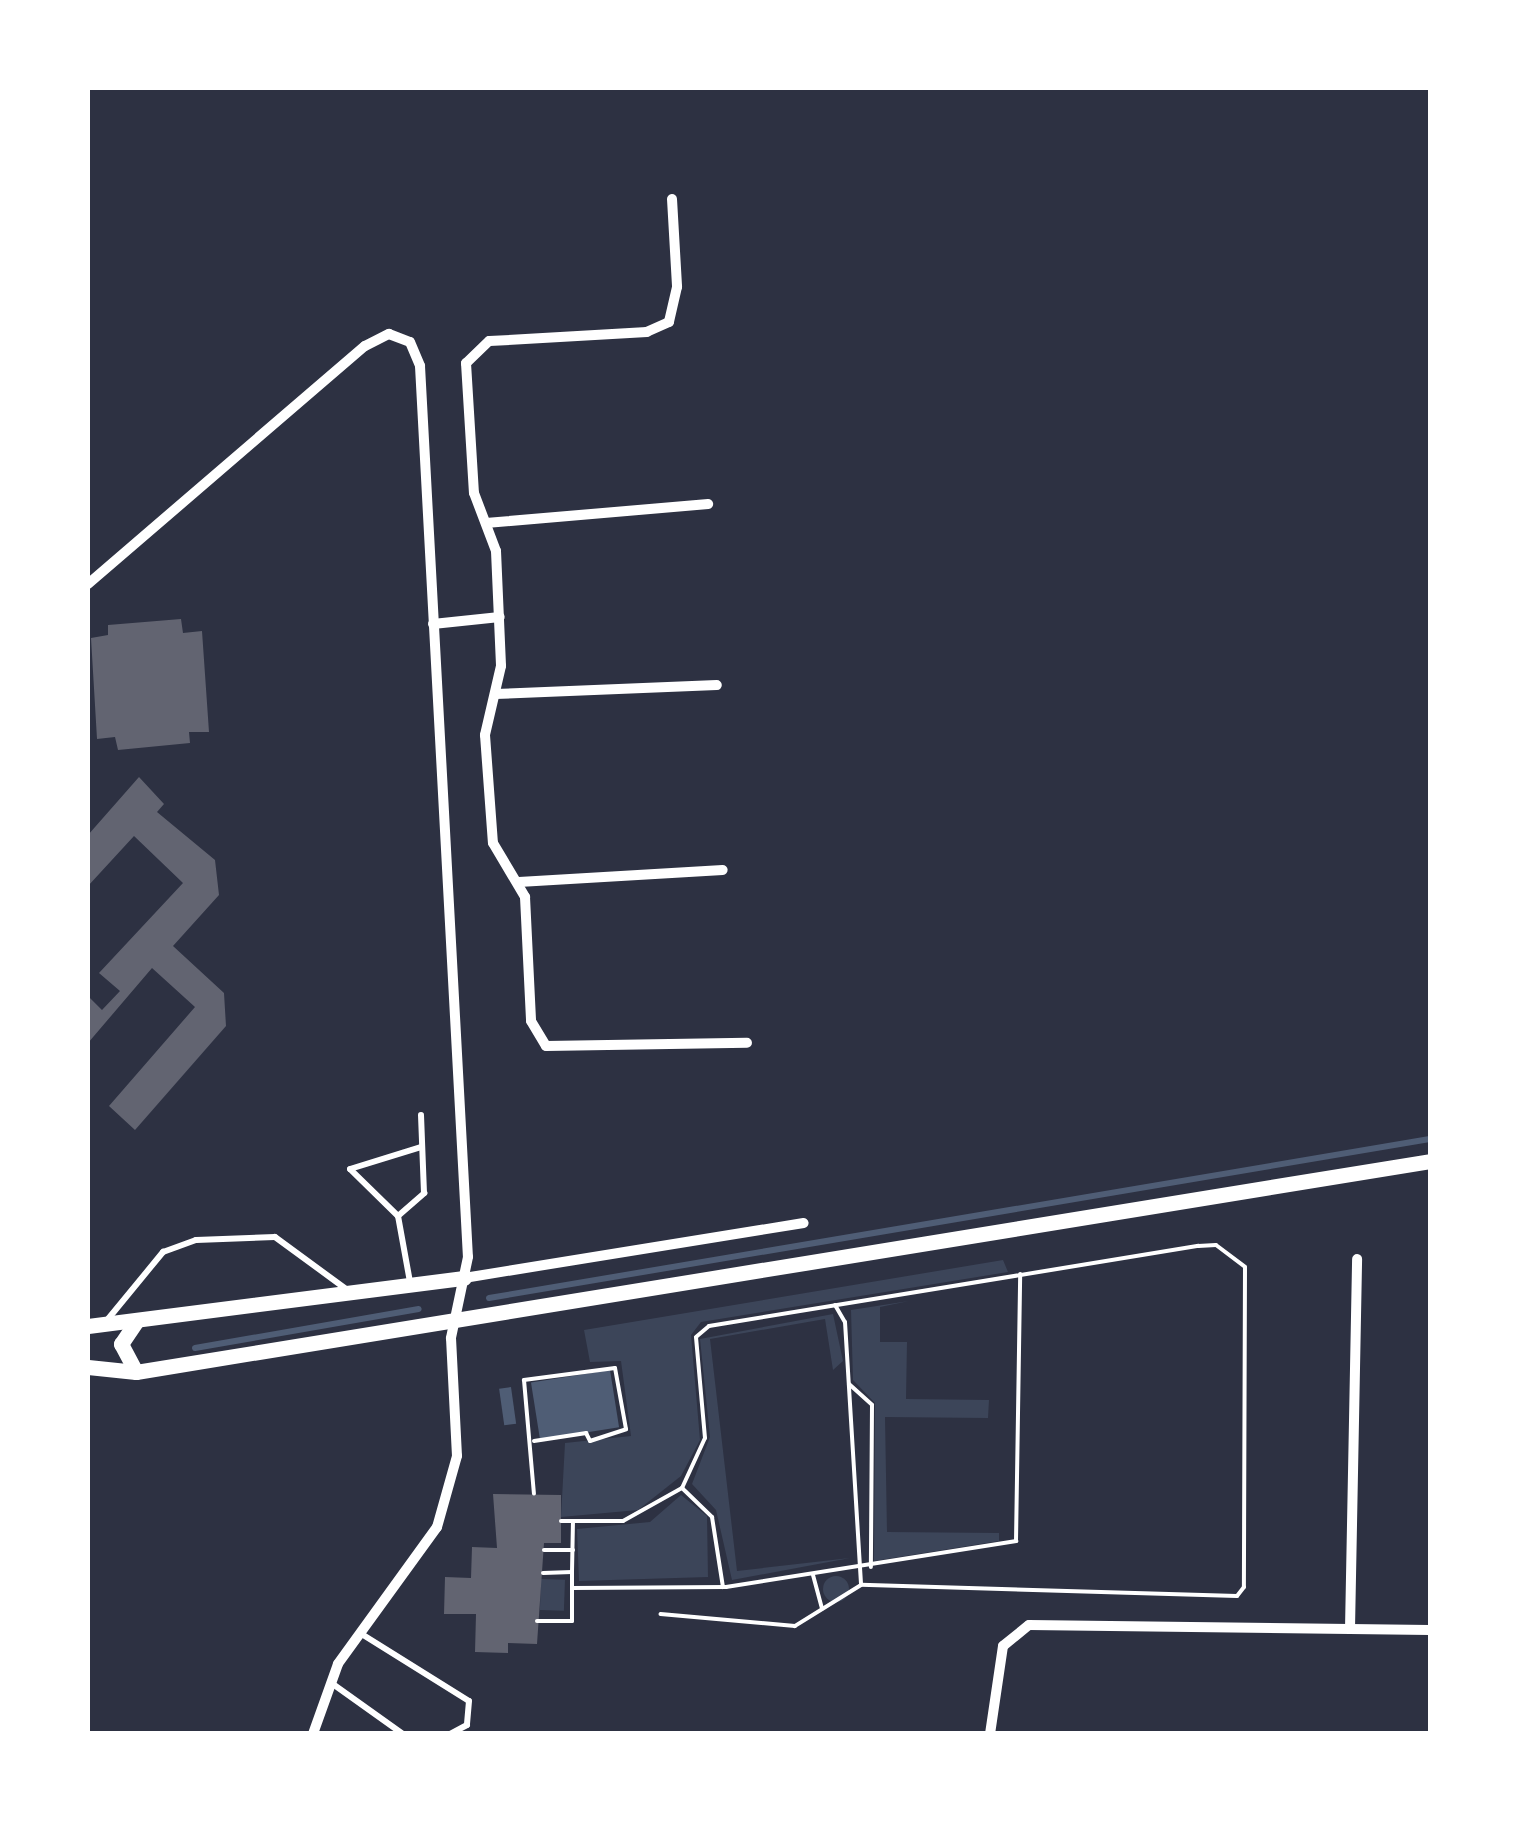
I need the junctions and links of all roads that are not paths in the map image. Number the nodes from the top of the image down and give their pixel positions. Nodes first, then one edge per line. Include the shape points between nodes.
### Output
1 (672, 199) dead end
2 (708, 504) dead end
3 (486, 523) junction
4 (88, 584) edge
5 (500, 618) junction
6 (434, 624) junction
7 (716, 685) dead end
8 (495, 694) junction
9 (723, 870) dead end
10 (519, 882) junction
11 (747, 1043) dead end
12 (421, 1115) dead end
13 (421, 1147) junction
14 (1430, 1161) edge
15 (398, 1216) junction
16 (804, 1223) dead end
17 (1357, 1259) dead end
18 (464, 1278) junction
19 (411, 1283) junction
20 (346, 1288) junction
21 (454, 1317) junction
22 (141, 1318) junction
23 (96, 1325) edge
24 (88, 1368) edge
25 (136, 1372) junction
26 (1350, 1629) junction
27 (1430, 1630) edge
28 (360, 1633) junction
29 (329, 1682) junction
30 (313, 1734) edge
31 (403, 1734) edge
32 (450, 1734) edge
33 (990, 1734) edge

1 - 3 street via 678,286 669,322 647,332 489,341 471,354 469,436
2 - 3 street
3 - 5 street
4 - 6 street via 366,346 401,336 420,366
5 - 6 street
5 - 8 street
6 - 18 street
7 - 8 street
8 - 10 street via 485,735 493,843
9 - 10 street
10 - 11 street via 530,1021 546,1046
12 - 13 lane
13 - 15 lane via 424,1193
13 - 15 lane via 350,1169
14 - 21 street
15 - 19 lane
16 - 18 street
17 - 26 street
18 - 19 street
18 - 21 street
19 - 20 street
20 - 22 street
20 - 23 lane via 274,1237 196,1240 162,1252
21 - 25 street
21 - 28 street via 450,1491 428,1543
22 - 23 street
22 - 25 street via 121,1344
24 - 25 street
26 - 27 street
26 - 33 street via 1022,1627 1002,1646
28 - 29 street
28 - 32 lane via 468,1700 467,1725
29 - 30 street
29 - 31 lane

